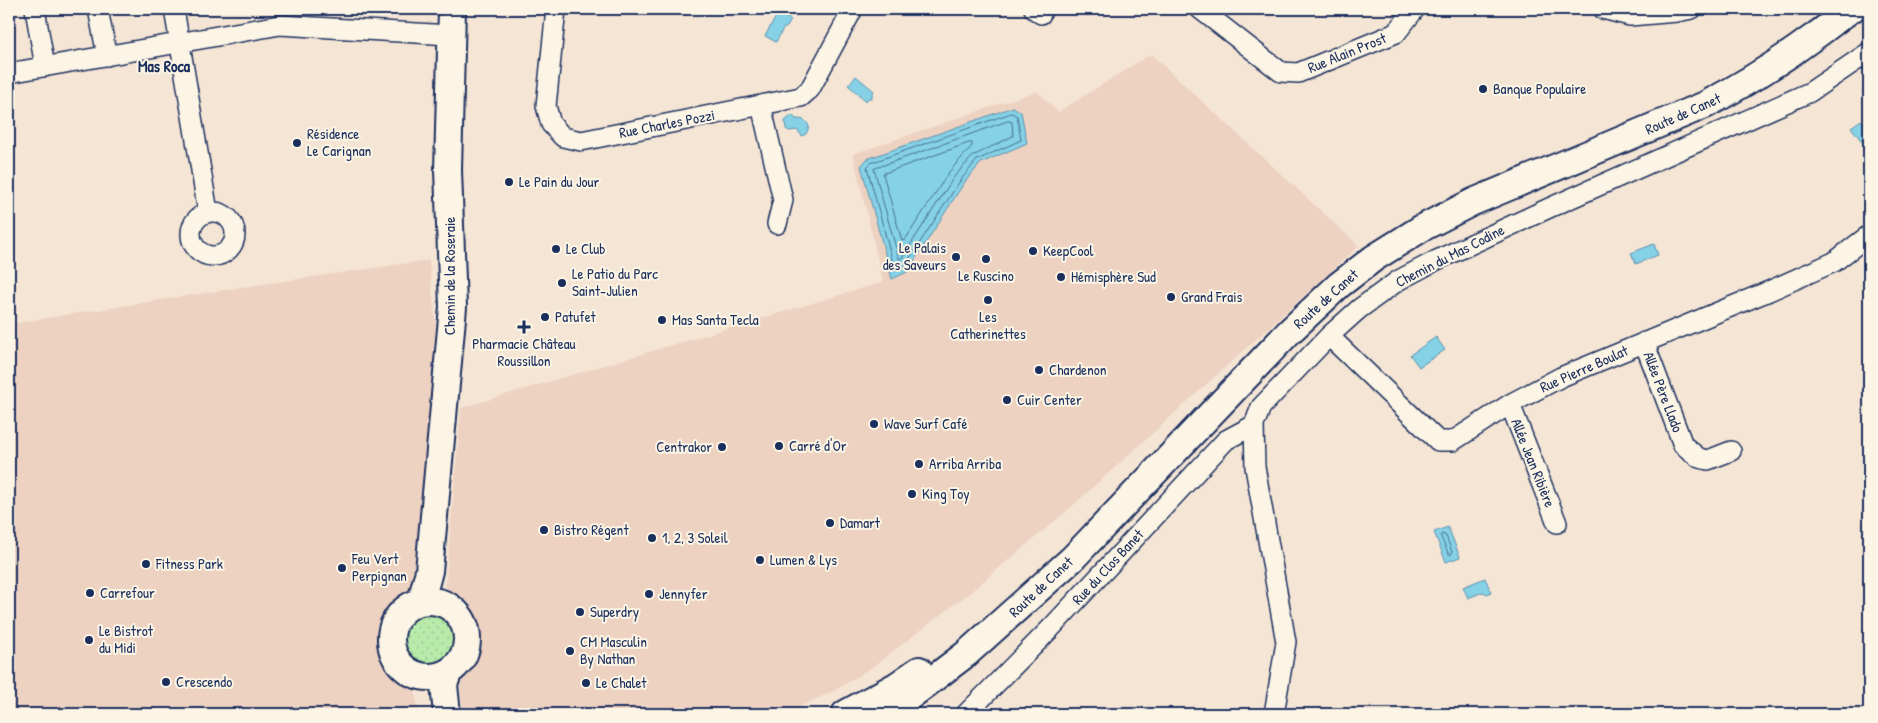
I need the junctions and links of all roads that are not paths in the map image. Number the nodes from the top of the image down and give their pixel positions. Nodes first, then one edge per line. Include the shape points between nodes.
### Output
1 (35, 9) edge
2 (98, 9) edge
3 (174, 9) edge
4 (452, 9) edge
5 (556, 9) edge
6 (854, 9) edge
7 (1200, 9) edge
8 (1415, 9) edge
9 (1603, 9) edge
10 (1692, 9) edge
11 (1825, 9) edge
12 (1834, 9) edge
13 (1852, 9) edge
14 (1863, 9) edge
15 (1811, 33) junction
16 (450, 35) junction
17 (180, 43) junction
18 (1869, 52) edge
19 (107, 56) junction
20 (45, 67) junction
21 (9, 73) edge
22 (761, 105) junction
23 (208, 212) dead end
24 (777, 224) dead end
25 (1869, 235) edge
26 (1329, 336) junction
27 (1644, 342) junction
28 (1510, 404) junction
29 (1254, 425) junction
30 (1731, 451) dead end
31 (1557, 523) dead end
32 (432, 602) junction
33 (968, 645) junction
34 (436, 675) junction
35 (435, 714) edge
36 (448, 714) edge
37 (845, 714) edge
38 (870, 714) edge
39 (887, 714) edge
40 (897, 714) edge
41 (966, 714) edge
42 (1274, 714) edge

1 - 20 street
2 - 19 street
3 - 17 street
4 - 16 main road, Chemin de la Roseraie
5 - 22 street, Rue Charles Pozzi via 546,106 551,124 564,136 581,140
6 - 22 street, Rue Charles Pozzi via 810,89 801,96
7 - 8 street, Rue Alain Prost via 1281,72 1298,73 1396,33
9 - 10 street via 1630,16
11 - 15 main road
12 - 15 main road, Route de Canet
13 - 15 main road, Route de Canet
14 - 15 main road
15 - 33 main road, Route de Canet via 1700,95 1469,193 1366,251 1330,279 1283,324
16 - 17 street via 280,25
16 - 32 main road, Chemin de la Roseraie via 448,170 453,306 429,571
17 - 19 street
17 - 23 street
18 - 26 street, Chemin du Mas Codine via 1810,92 1437,260 1399,280
19 - 20 street
20 - 21 street
22 - 24 street via 783,200
25 - 27 street, Rue Pierre Boulat via 1834,262
26 - 28 street, Rue Pierre Boulat via 1438,441 1453,442
26 - 29 street, Chemin du Mas Codine via 1261,407
27 - 28 street, Rue Pierre Boulat via 1561,377
27 - 30 street, Allée Père Llado via 1683,445 1699,458 1708,460
28 - 31 street, Allée Jean Ribière
29 - 41 street, Rue du Clos Banet via 1226,440
29 - 42 street, Chemin du Mas Codine via 1254,467 1286,642
32 - 34 main road via 454,609 467,630 468,640 458,665
32 - 34 main road via 410,606 401,613 394,622 391,642 402,666 412,673
33 - 37 main road
33 - 38 main road, Route de Canet
33 - 39 main road, Route de Canet
33 - 40 main road
34 - 35 main road via 430,690
34 - 36 main road via 444,685

